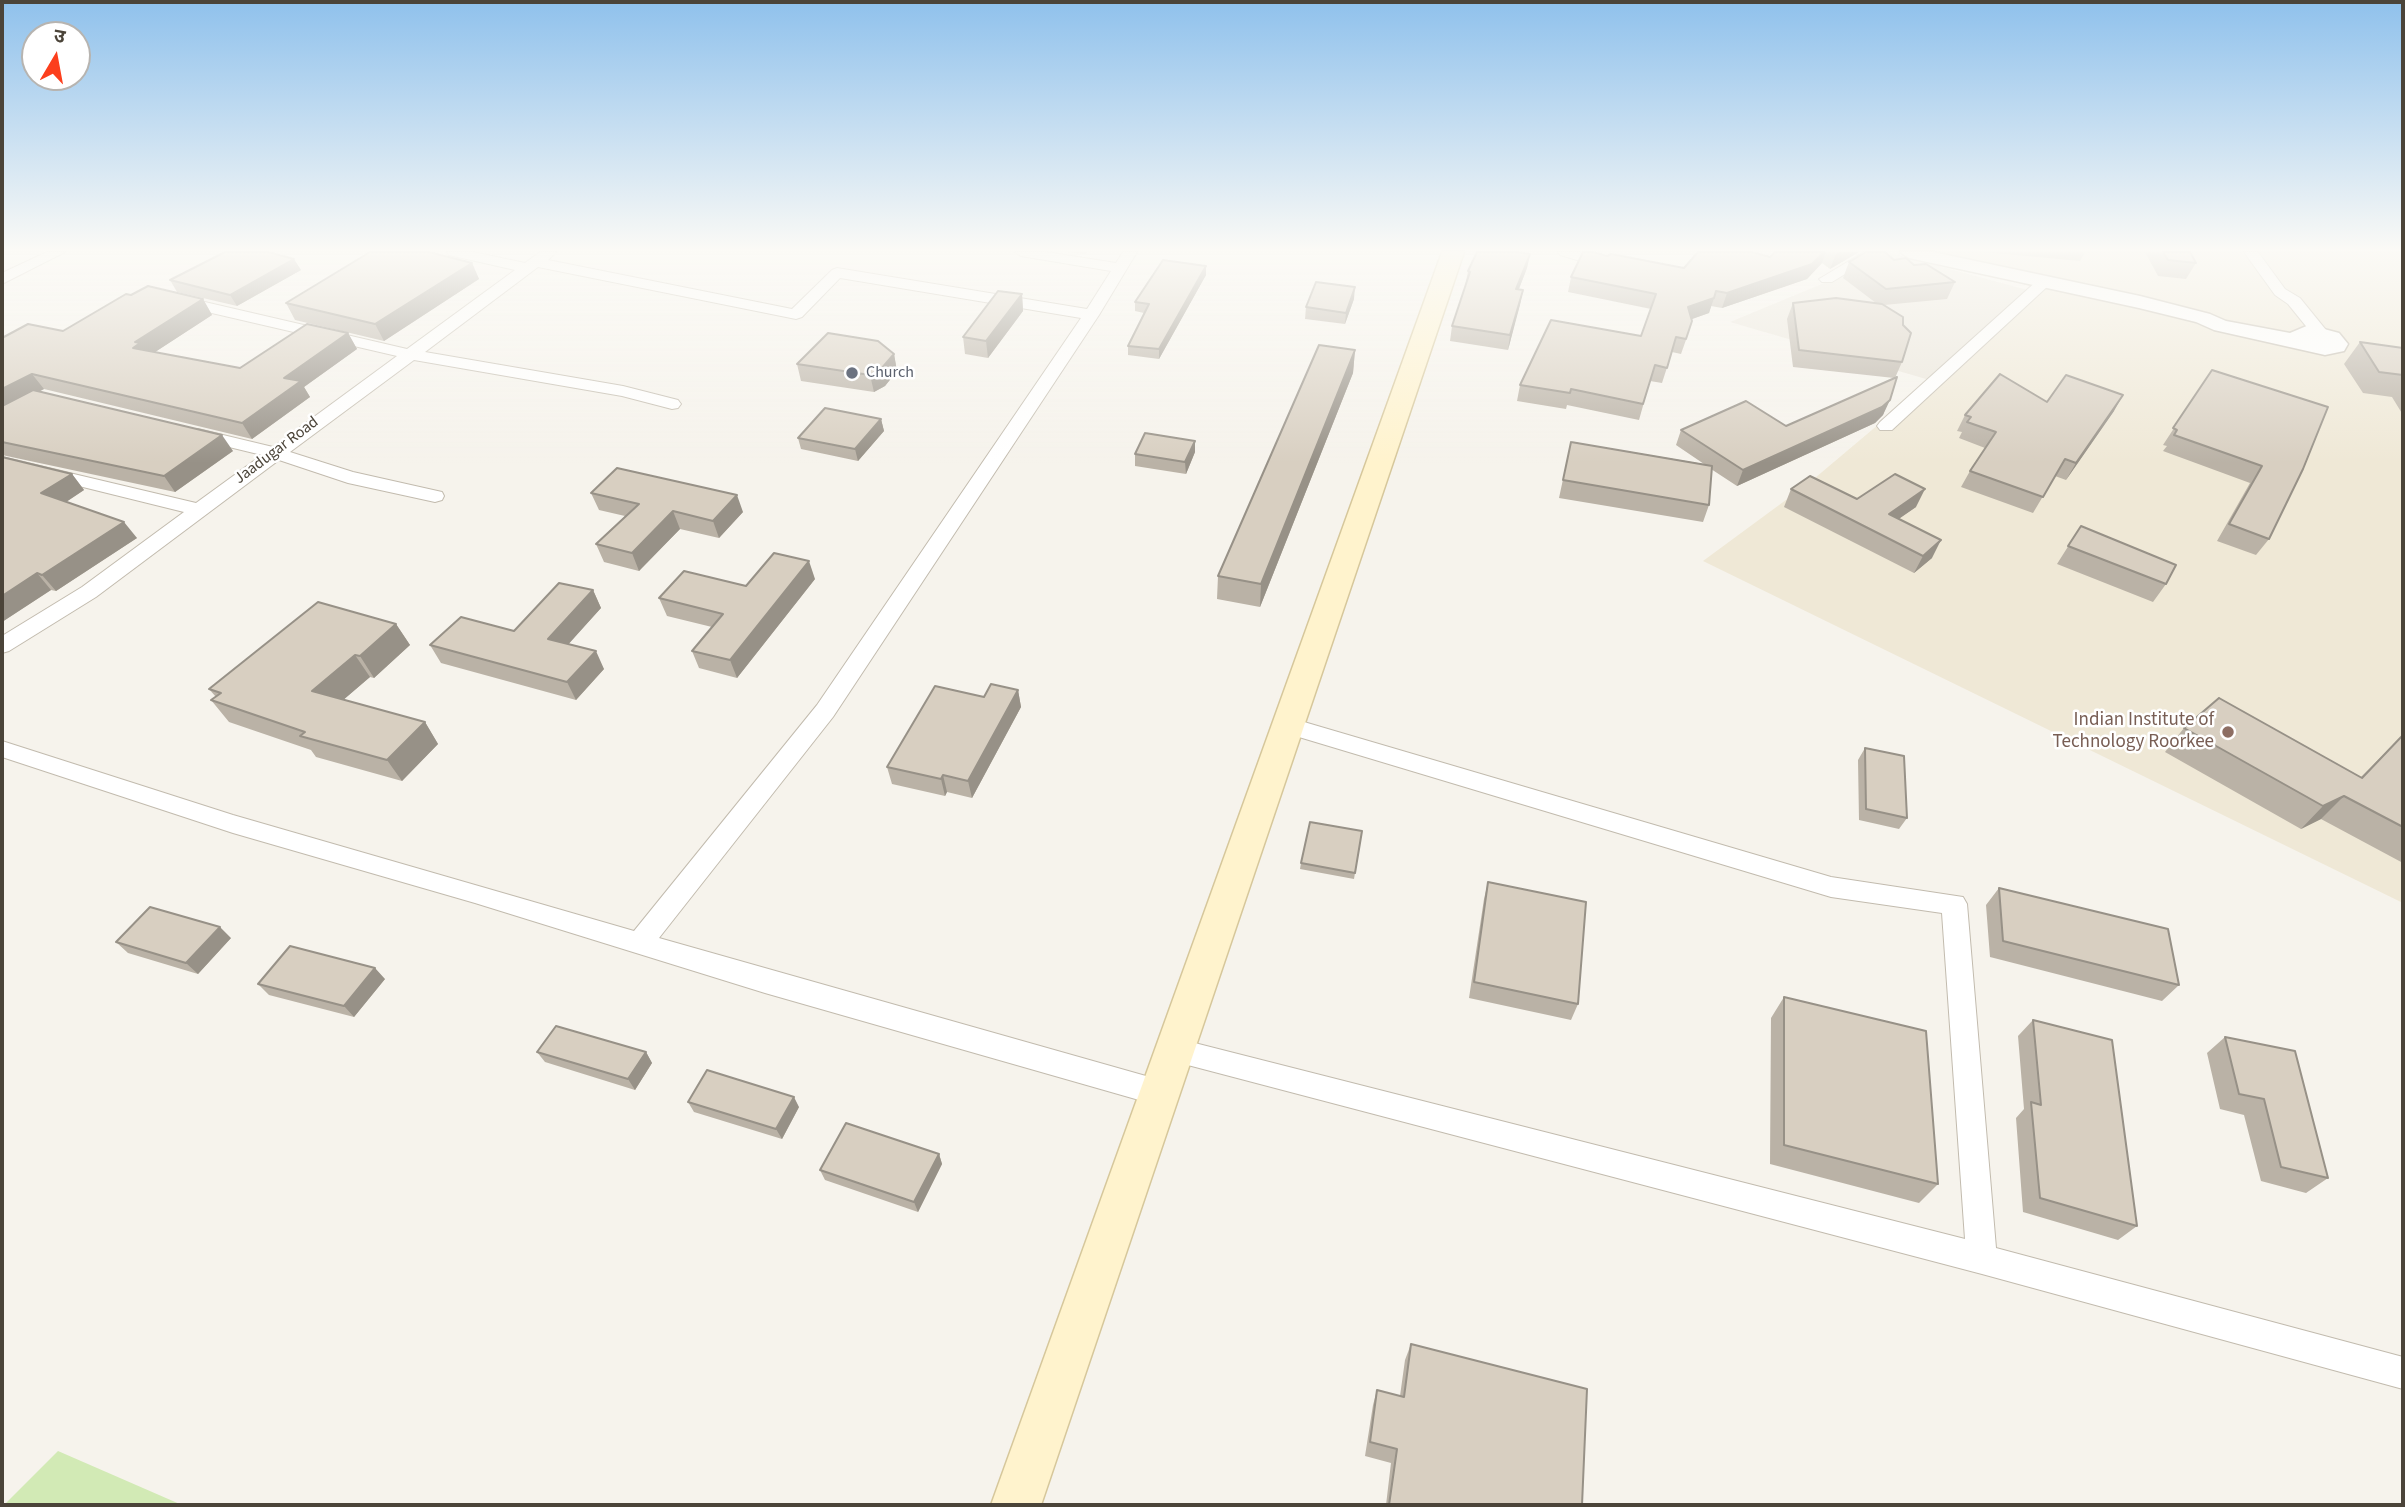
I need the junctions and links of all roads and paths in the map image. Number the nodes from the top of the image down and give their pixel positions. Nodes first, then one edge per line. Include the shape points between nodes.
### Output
1 (275, 322) edge
2 (453, 322) edge
3 (1086, 322) edge
4 (1428, 322) edge
5 (1993, 322) edge
6 (2213, 322) edge
7 (2306, 322) edge
8 (2326, 339) joint
9 (409, 354) junction
10 (672, 404) dead end
11 (1886, 426) dead end
12 (185, 431) edge
13 (275, 453) junction
14 (2, 462) edge
15 (435, 496) dead end
16 (200, 510) junction
17 (2, 646) edge
18 (1287, 725) junction
19 (2, 748) edge
20 (640, 943) junction
21 (1175, 1050) junction
22 (1160, 1093) junction
23 (1982, 1259) junction
24 (2403, 1373) edge
25 (1016, 1505) edge

1 - 9 street
2 - 9 street, Jaadugar Road
3 - 20 street via 825,711
4 - 18 main road
5 - 11 street
6 - 8 street
7 - 8 street
9 - 10 street via 623,391
9 - 13 street, Jaadugar Road
12 - 13 street
13 - 15 street via 348,477
13 - 16 street, Jaadugar Road
14 - 16 street
16 - 17 street, Jaadugar Road via 89,592
18 - 21 main road
18 - 23 street via 1831,887 1954,904
19 - 20 street via 233,824
20 - 22 street
21 - 22 main road
21 - 23 street
22 - 25 main road
23 - 24 street

